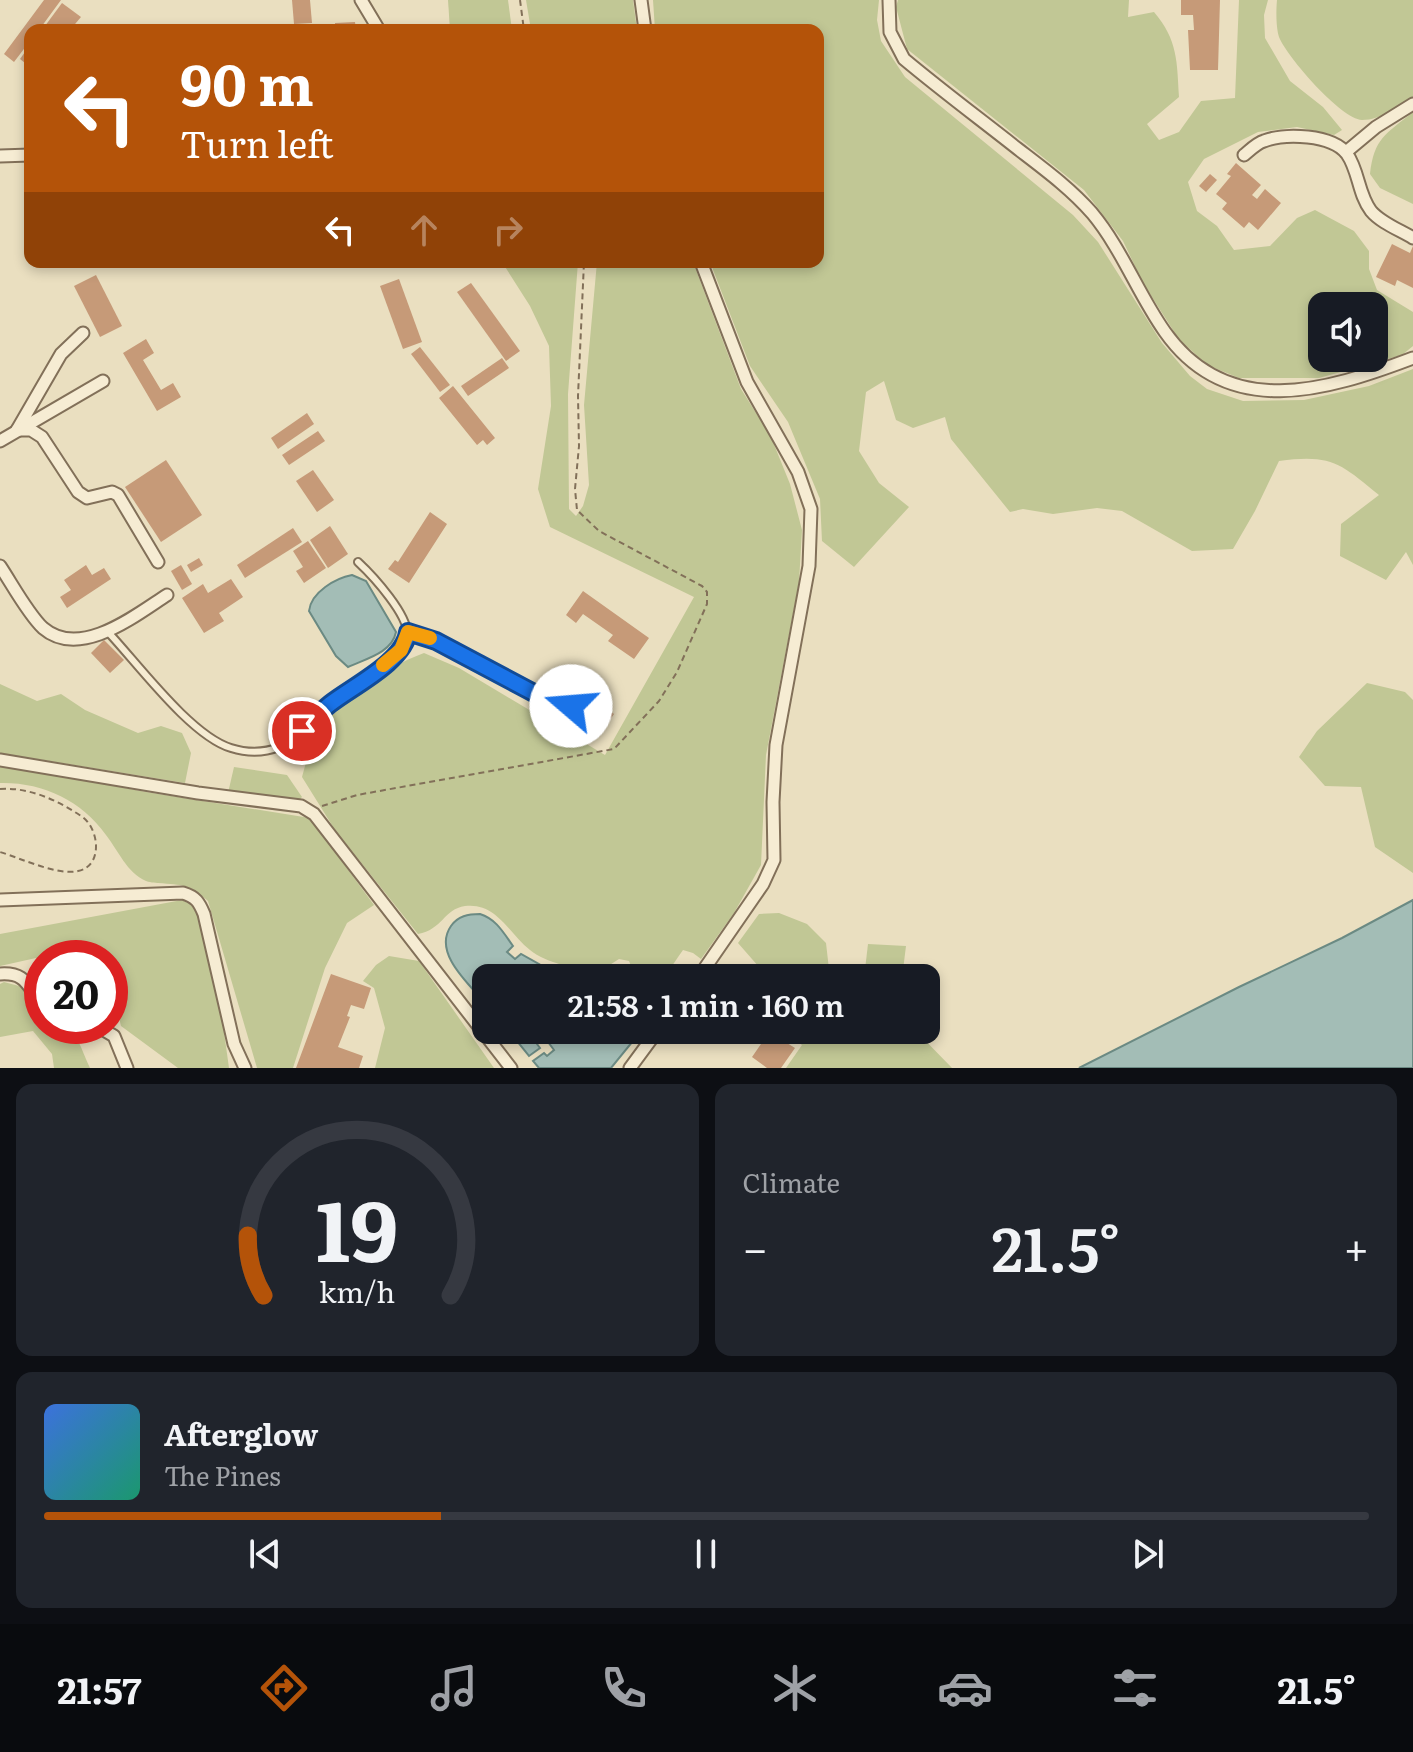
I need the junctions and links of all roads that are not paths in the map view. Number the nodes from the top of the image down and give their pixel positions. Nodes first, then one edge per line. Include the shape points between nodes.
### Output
1 (361, 0) edge
2 (641, 0) edge
3 (889, 0) edge
4 (375, 24) edge
5 (644, 24) edge
6 (1413, 104) edge
7 (1346, 152) junction
8 (24, 155) edge
9 (1244, 155) dead end
10 (0, 156) edge
11 (1413, 238) edge
12 (703, 268) edge
13 (83, 333) dead end
14 (1413, 358) edge
15 (103, 381) dead end
16 (17, 430) junction
17 (0, 441) edge
18 (158, 562) dead end
19 (358, 562) dead end
20 (0, 566) edge
21 (167, 595) dead end
22 (108, 632) junction
23 (408, 632) junction
24 (596, 683) dead end
25 (0, 760) edge
26 (0, 900) edge
27 (708, 964) edge
28 (0, 974) edge
29 (24, 979) edge
30 (117, 1044) edge
31 (648, 1044) edge
32 (127, 1068) edge
33 (245, 1068) edge
34 (511, 1068) edge
35 (630, 1068) edge

1 - 4 street
2 - 5 street
3 - 14 street via 890,32 904,59 1065,185 1092,213 1189,362 1213,378 1257,391 1306,389
6 - 7 street
7 - 9 street via 1312,137 1292,135 1262,141
7 - 11 street via 1364,201 1375,215
8 - 10 street
12 - 27 street via 747,382 798,472 811,509 809,566 776,745 774,860
13 - 16 street via 61,354
15 - 16 street
16 - 17 street
16 - 18 street via 42,437 87,498 118,495
19 - 23 lane via 385,591
20 - 22 street via 50,632 80,639
21 - 22 street
22 - 23 lane via 205,734 248,752 288,743 401,650
23 - 24 lane via 436,641 562,706 578,705
25 - 34 street via 301,806 324,826
26 - 33 street via 193,896 204,914 234,1044
28 - 29 street
30 - 32 street
31 - 35 street

